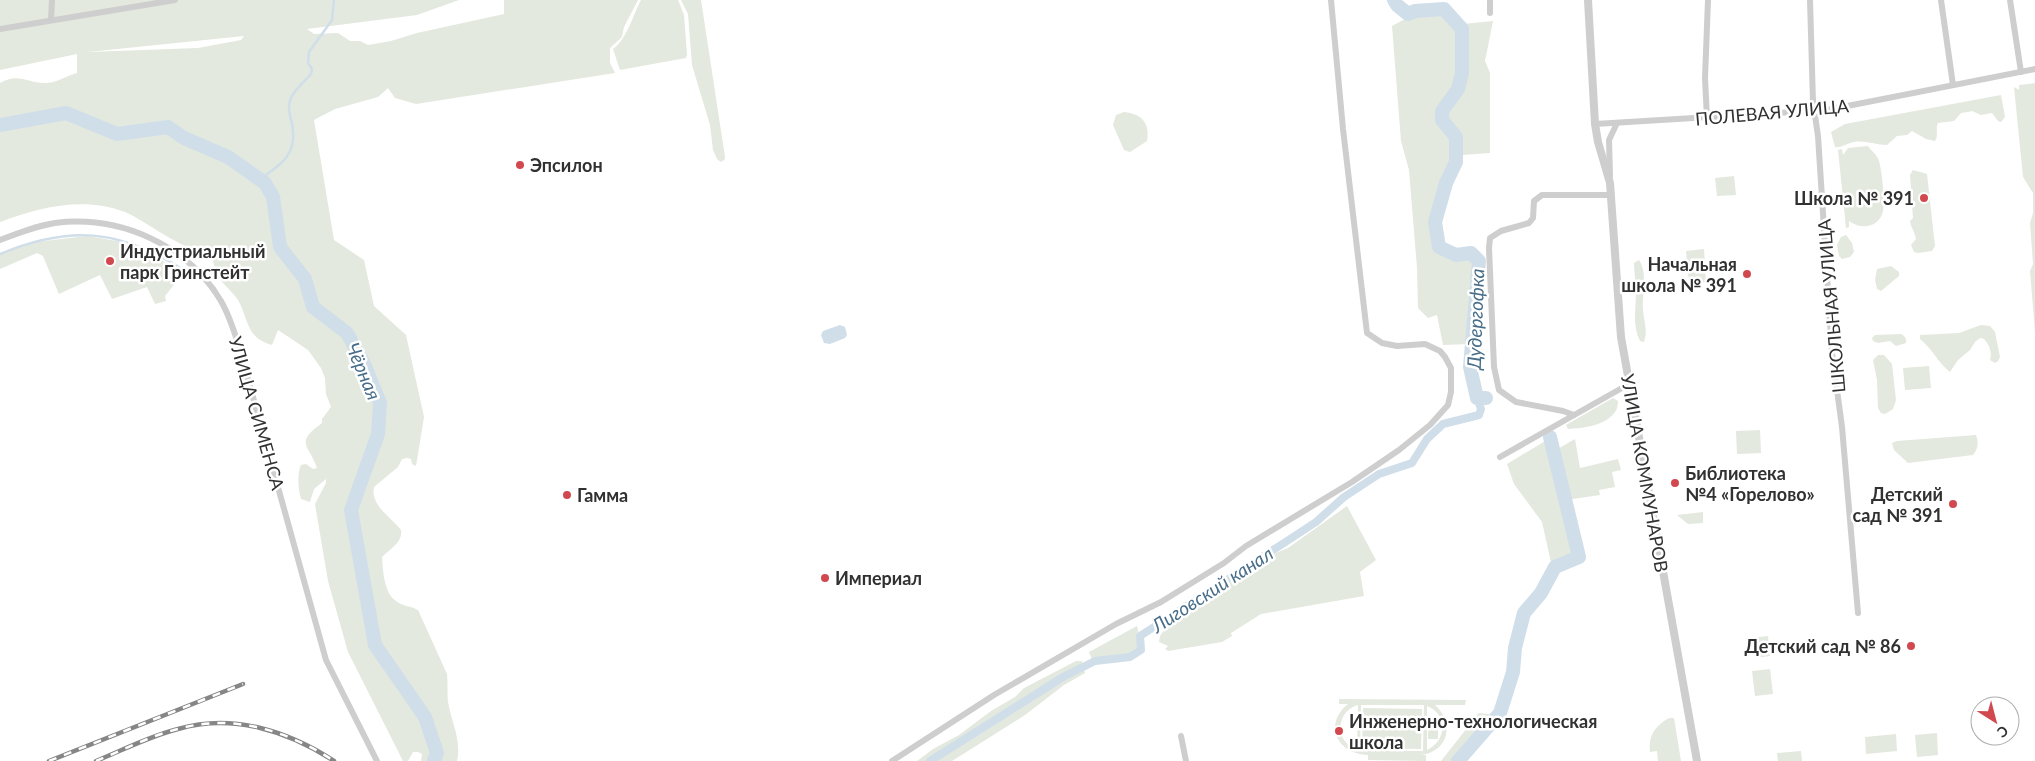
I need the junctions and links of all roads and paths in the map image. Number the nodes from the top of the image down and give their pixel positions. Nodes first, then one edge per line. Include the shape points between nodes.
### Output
1 (52, 0) edge
2 (175, 0) edge
3 (1331, 0) edge
4 (1490, 0) edge
5 (1588, 0) edge
6 (1708, 0) edge
7 (1810, 0) edge
8 (1941, 0) edge
9 (2010, 0) edge
10 (157, 1) edge
11 (1490, 13) dead end
12 (51, 20) junction
13 (0, 29) edge
14 (2035, 69) edge
15 (2021, 72) junction
16 (1953, 85) junction
17 (1814, 111) junction
18 (1707, 118) junction
19 (1617, 123) junction
20 (1595, 124) junction
21 (1610, 183) junction
22 (1611, 195) junction
23 (0, 240) edge
24 (1629, 384) junction
25 (1574, 415) junction
26 (1500, 457) dead end
27 (1858, 613) dead end
28 (1181, 736) dead end
29 (377, 761) edge
30 (892, 761) edge
31 (1186, 761) edge
32 (1697, 761) edge

1 - 12 street
2 - 10 street
3 - 30 street via 1367,333 1382,343 1397,346 1425,344 1440,350 1451,368 1452,392 1448,405 1418,435 1352,482 1161,602 1116,624 994,695
4 - 11 street
5 - 20 street, УЛИЦА КОММУНАРОВ
6 - 18 street via 1704,78
7 - 17 street, ШКОЛЬНАЯ УЛИЦА
8 - 16 street
9 - 15 street
10 - 12 street
12 - 13 street
14 - 15 street, ПОЛЕВАЯ УЛИЦА
15 - 16 street, ПОЛЕВАЯ УЛИЦА
16 - 17 street, ПОЛЕВАЯ УЛИЦА
17 - 18 street, ПОЛЕВАЯ УЛИЦА
17 - 27 street, ШКОЛЬНАЯ УЛИЦА via 1832,353 1842,427
18 - 19 street, ПОЛЕВАЯ УЛИЦА
19 - 20 street, ПОЛЕВАЯ УЛИЦА
19 - 21 street, УЛИЦА КОММУНАРОВ via 1609,140
20 - 21 street, УЛИЦА КОММУНАРОВ
21 - 22 street, УЛИЦА КОММУНАРОВ
22 - 24 street, УЛИЦА КОММУНАРОВ via 1621,337
22 - 25 street via 1542,195 1534,201 1533,218 1529,223 1496,233 1490,238 1494,367 1499,390 1516,402
23 - 29 street, УЛИЦА СИМЕНСА via 53,223 84,221 115,225 168,247 204,277 221,301 242,354 326,660
24 - 25 street
24 - 32 street, УЛИЦА КОММУНАРОВ
25 - 26 street
28 - 31 street

